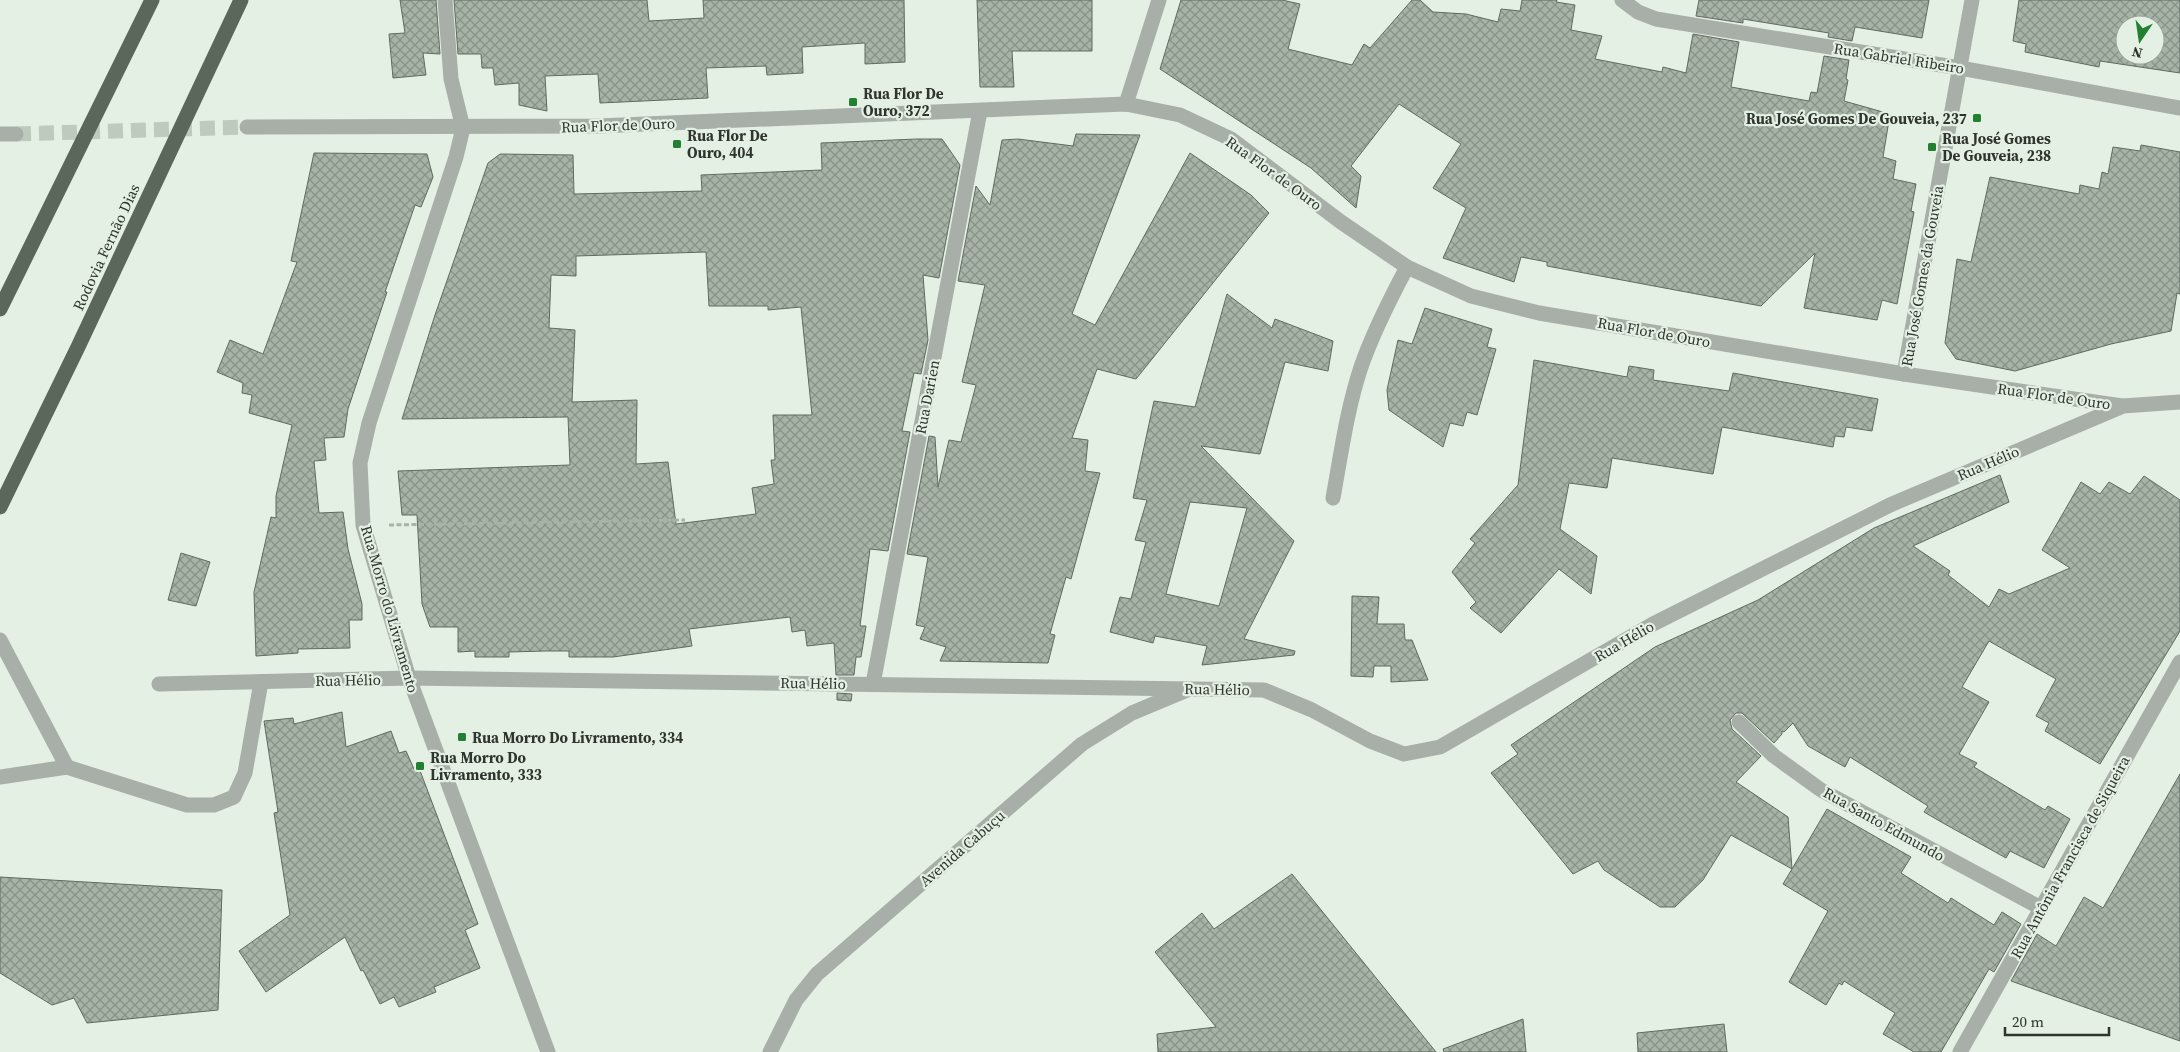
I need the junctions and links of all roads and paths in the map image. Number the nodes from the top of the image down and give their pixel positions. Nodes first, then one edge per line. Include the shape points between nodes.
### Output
1 (152, 0) edge
2 (241, 0) edge
3 (445, 0) edge
4 (1159, 0) edge
5 (1622, 0) edge
6 (1972, 0) edge
7 (1960, 68) junction
8 (1126, 104) junction
9 (2180, 108) edge
10 (980, 111) junction
11 (247, 127) tunnel mouth
12 (463, 128) junction
13 (0, 134) edge
14 (16, 134) tunnel mouth
15 (1407, 267) junction
16 (0, 309) edge
17 (1904, 374) junction
18 (2180, 402) edge
19 (2123, 406) junction
20 (1333, 498) dead end
21 (0, 507) edge
22 (685, 520) dead end
23 (363, 525) junction
24 (0, 640) edge
25 (2180, 662) edge
26 (408, 678) junction
27 (261, 682) junction
28 (159, 684) dead end
29 (873, 684) junction
30 (1193, 688) junction
31 (1739, 722) dead end
32 (67, 767) junction
33 (0, 777) edge
34 (2041, 908) junction
35 (548, 1052) edge
36 (770, 1052) edge
37 (1960, 1052) edge

1 - 16 highway
2 - 21 highway, Rodovia Fernão Dias
3 - 12 street via 451,79
4 - 8 street
5 - 7 street, Rua Gabriel Ribeiro via 1638,12 1656,19
6 - 7 street, Rua José Gomes da Gouveia
7 - 9 street, Rua Gabriel Ribeiro
7 - 17 street, Rua José Gomes da Gouveia
8 - 10 street, Rua Flor de Ouro
8 - 15 street, Rua Flor de Ouro via 1180,115 1231,139
10 - 12 street, Rua Flor de Ouro
10 - 29 street, Rua Darien
11 - 12 street, Rua Flor de Ouro
12 - 23 street, Rua Morro do Livramento via 369,423 360,463
13 - 14 street
15 - 17 street, Rua Flor de Ouro via 1471,296 1539,313
15 - 20 street via 1361,367
17 - 19 street, Rua Flor de Ouro
18 - 19 street, Rua Hélio
19 - 30 street, Rua Hélio via 1890,506 1764,568 1653,624 1440,747 1404,754 1264,690
22 - 23 path
23 - 26 street, Rua Morro do Livramento
24 - 32 street
25 - 34 street, Rua Antônia Francisca de Siqueira
26 - 27 street, Rua Hélio
26 - 29 street, Rua Hélio
26 - 35 street, Rua Morro do Livramento
27 - 28 street, Rua Hélio
27 - 32 street via 245,774 234,797 214,805 187,805
29 - 30 street, Rua Hélio
30 - 36 street, Avenida Cabuçu via 1132,713 1082,744 817,974 796,1000
31 - 34 street, Rua Santo Edmundo via 1774,756 1821,790
32 - 33 street
34 - 37 street, Rua Antônia Francisca de Siqueira

